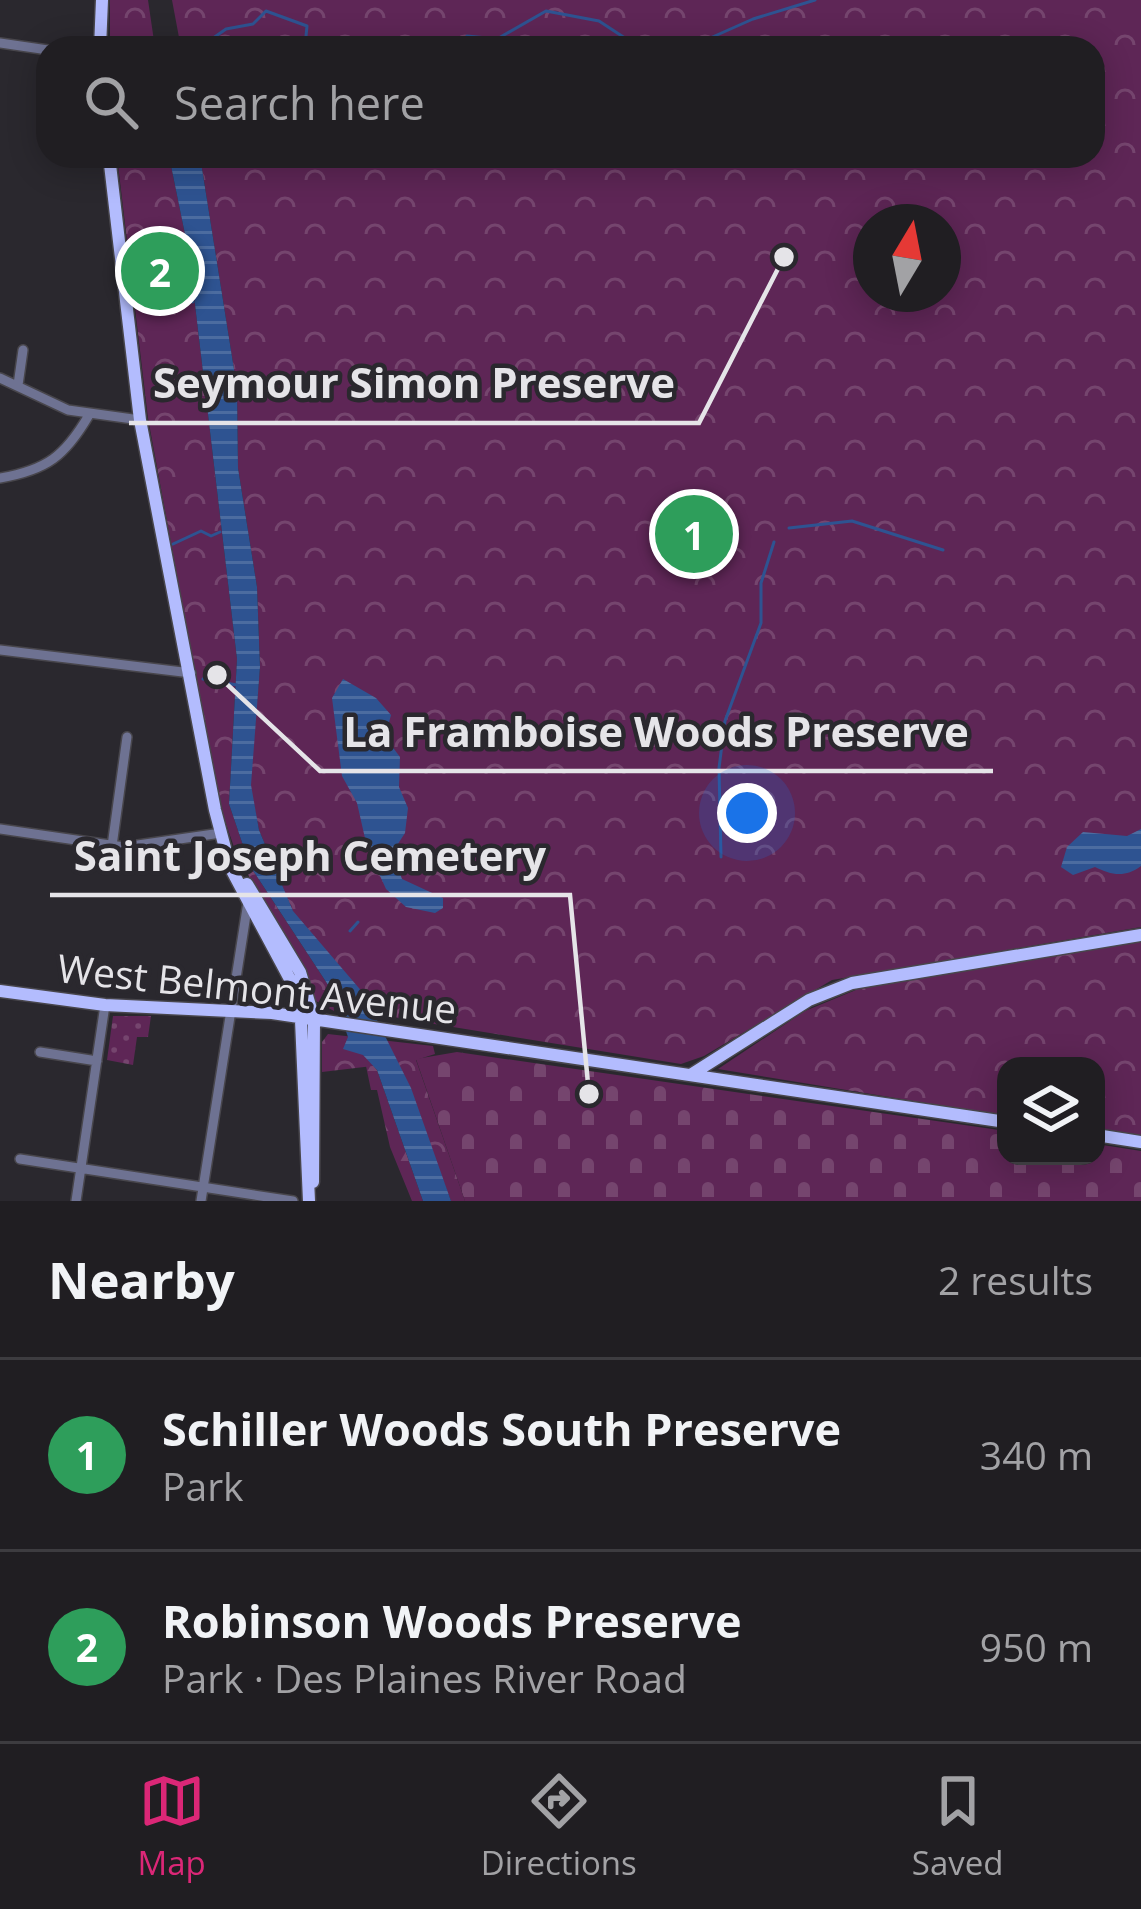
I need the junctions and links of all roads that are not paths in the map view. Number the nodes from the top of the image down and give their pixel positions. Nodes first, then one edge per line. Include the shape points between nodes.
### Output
1 (102, 0) edge
2 (100, 36) edge
3 (0, 44) edge
4 (36, 48) edge
5 (110, 168) edge
6 (23, 350) dead end
7 (0, 378) edge
8 (18, 386) junction
9 (88, 415) junction
10 (140, 420) junction
11 (0, 478) edge
12 (0, 650) edge
13 (190, 673) junction
14 (127, 736) dead end
15 (0, 829) edge
16 (221, 833) junction
17 (112, 846) junction
18 (228, 852) junction
19 (248, 902) junction
20 (1141, 934) edge
21 (0, 991) edge
22 (106, 1004) junction
23 (229, 1009) junction
24 (308, 1019) junction
25 (40, 1052) dead end
26 (97, 1061) junction
27 (692, 1074) junction
28 (997, 1120) edge
29 (1105, 1136) edge
30 (1141, 1142) edge
31 (20, 1160) dead end
32 (81, 1169) junction
33 (203, 1187) junction
34 (76, 1201) edge
35 (201, 1201) edge
36 (293, 1201) edge
37 (310, 1201) edge

1 - 2 main road
3 - 4 street
5 - 10 main road
6 - 8 street
7 - 8 street
8 - 9 street
9 - 10 street
9 - 11 street via 62,457
10 - 13 main road
12 - 13 street
13 - 16 main road
14 - 17 street
15 - 17 street
16 - 17 street
16 - 18 main road
18 - 19 main road
18 - 24 main road via 300,972
19 - 23 street
19 - 24 main road
20 - 27 main road via 867,979 783,1016
21 - 22 main road, West Belmont Avenue
22 - 23 main road, West Belmont Avenue
22 - 26 street
23 - 24 main road, West Belmont Avenue
23 - 33 street
24 - 27 main road, West Belmont Avenue
24 - 37 main road
25 - 26 street
26 - 32 street
27 - 28 main road, West Belmont Avenue
29 - 30 main road
31 - 32 street
32 - 33 street
32 - 34 street
33 - 35 street
33 - 36 street

